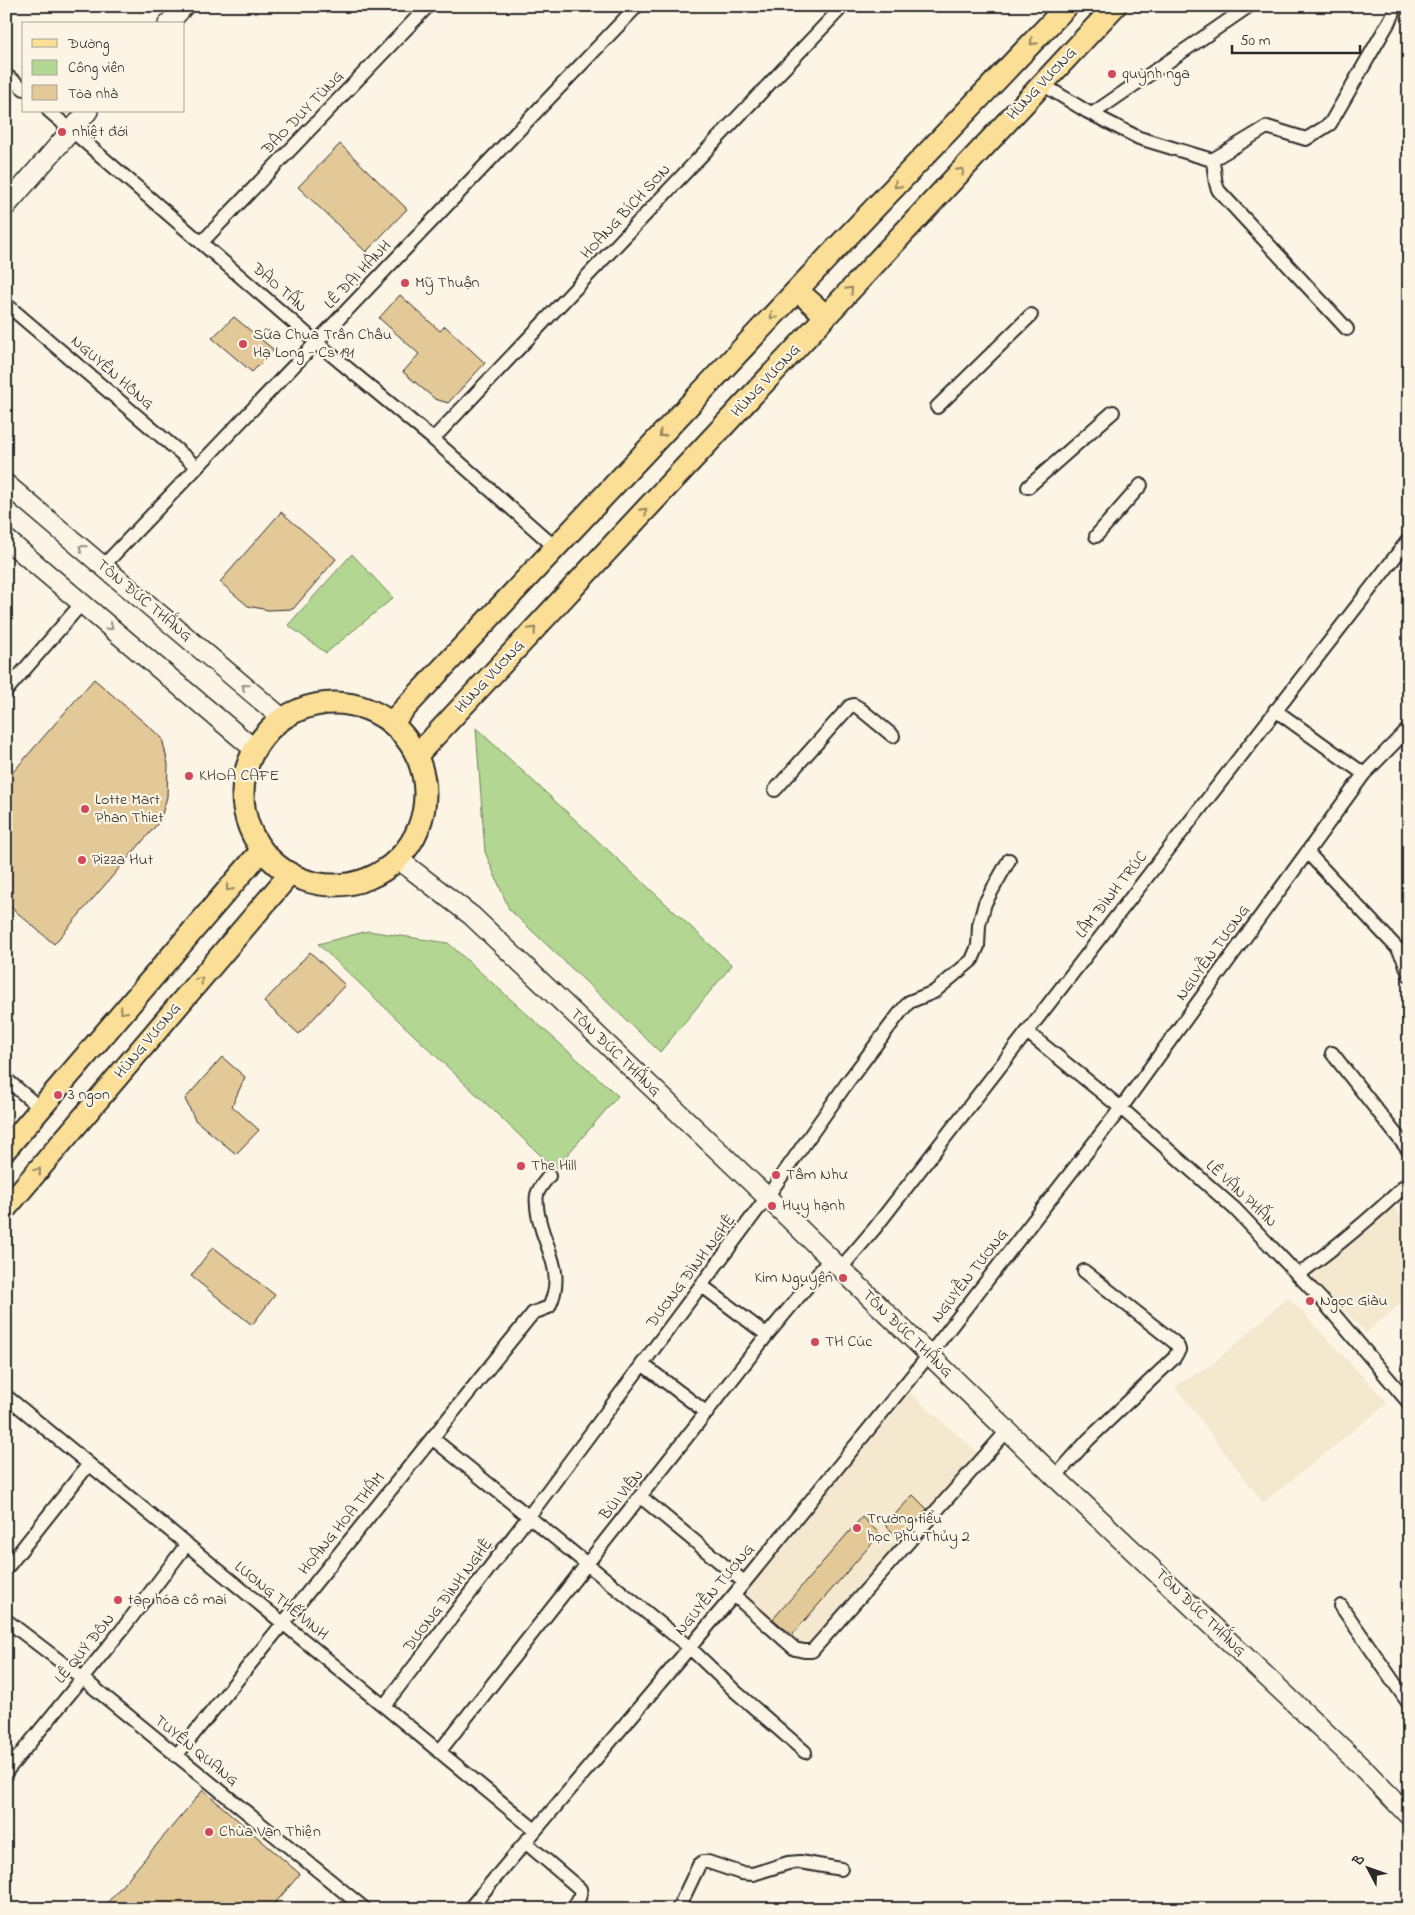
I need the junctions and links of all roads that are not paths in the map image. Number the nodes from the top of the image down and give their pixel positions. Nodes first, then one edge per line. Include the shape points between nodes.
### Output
1 (184, 6) edge
2 (428, 6) edge
3 (637, 6) edge
4 (843, 6) edge
5 (1067, 6) edge
6 (1115, 6) edge
7 (1249, 6) edge
8 (1393, 15) dead end
9 (170, 22) edge
10 (6, 74) edge
11 (1042, 84) junction
12 (22, 87) edge
13 (50, 112) edge
14 (87, 112) edge
15 (1092, 114) junction
16 (71, 130) junction
17 (1212, 160) junction
18 (6, 206) edge
19 (202, 242) junction
20 (797, 290) junction
21 (6, 304) edge
22 (1031, 315) dead end
23 (826, 316) junction
24 (1347, 328) dead end
25 (316, 342) junction
26 (937, 407) dead end
27 (1113, 412) dead end
28 (432, 440) junction
29 (197, 467) junction
30 (6, 484) edge
31 (1141, 485) dead end
32 (1028, 487) dead end
33 (1096, 536) dead end
34 (6, 539) edge
35 (1409, 539) edge
36 (556, 548) junction
37 (103, 566) junction
38 (82, 603) junction
39 (6, 691) edge
40 (1275, 710) junction
41 (283, 719) junction
42 (392, 723) junction
43 (1409, 728) edge
44 (893, 736) dead end
45 (254, 749) junction
46 (417, 755) junction
47 (1364, 774) junction
48 (775, 790) dead end
49 (261, 851) junction
50 (1307, 852) junction
51 (398, 859) junction
52 (1009, 860) dead end
53 (289, 875) junction
54 (1408, 968) edge
55 (1027, 1032) junction
56 (1332, 1053) dead end
57 (6, 1079) edge
58 (40, 1108) junction
59 (1121, 1108) junction
60 (6, 1149) edge
61 (1409, 1151) edge
62 (549, 1176) dead end
63 (1409, 1182) edge
64 (767, 1197) junction
65 (6, 1208) edge
66 (835, 1264) junction
67 (1084, 1271) dead end
68 (1298, 1274) junction
69 (701, 1285) junction
70 (767, 1335) junction
71 (929, 1356) junction
72 (642, 1364) junction
73 (1406, 1395) edge
74 (6, 1396) edge
75 (707, 1413) junction
76 (1007, 1431) junction
77 (432, 1438) junction
78 (89, 1464) junction
79 (1055, 1477) junction
80 (641, 1497) junction
81 (530, 1516) junction
82 (187, 1544) junction
83 (587, 1564) junction
84 (6, 1569) edge
85 (744, 1582) junction
86 (734, 1595) junction
87 (1341, 1606) dead end
88 (6, 1620) edge
89 (282, 1623) junction
90 (689, 1647) junction
91 (82, 1678) junction
92 (1409, 1704) edge
93 (384, 1706) junction
94 (440, 1752) junction
95 (805, 1752) dead end
96 (176, 1756) junction
97 (6, 1772) edge
98 (1409, 1816) edge
99 (535, 1830) junction
100 (526, 1842) junction
101 (841, 1869) dead end
102 (365, 1909) edge
103 (469, 1909) edge
104 (572, 1909) edge
105 (678, 1909) edge

1 - 9 street
2 - 19 street, ĐÀO DUY TÙNG
3 - 25 street, LÊ ĐẠI HÀNH
4 - 28 street, HOÀNG BÍCH SƠN
5 -> 20 main road
6 - 11 main road, HÙNG VƯƠNG
7 - 15 street
8 - 17 street via 1330,124 1306,139 1267,126
10 - 12 street
11 - 15 street
23 -> 11 main road, HÙNG VƯƠNG
13 - 16 street, ĐÀO TẤN
14 - 16 street
15 - 17 street via 1139,138
16 - 18 street
16 - 19 street, ĐÀO TẤN
17 - 24 street via 1219,191
19 - 25 street, ĐÀO TẤN
20 - 23 main road
20 -> 36 main road
21 - 29 street, NGUYÊN HỒNG
22 - 26 street
46 -> 23 main road, HÙNG VƯƠNG
25 - 28 street, ĐÀO TẤN
25 - 29 street, LÊ ĐẠI HÀNH
27 - 32 street
28 - 36 street, ĐÀO TẤN
29 - 37 street, LÊ ĐẠI HÀNH
37 -> 30 street, TÔN ĐỨC THẮNG
31 - 33 street
34 - 38 street
35 - 40 street, LÂM ĐÌNH TRÚC
36 - 42 main road
41 -> 37 street, TÔN ĐỨC THẮNG
38 - 39 street
38 -> 45 street
40 - 47 street
40 - 55 street, LÂM ĐÌNH TRÚC
41 - 42 main road via 303,708 326,703 349,704 372,711
41 - 45 main road
42 - 46 main road
43 - 47 street, NGUYỄN TƯƠNG
44 - 48 street via 859,708 850,706
45 - 49 main road via 244,774 242,801 248,828
46 - 51 main road via 424,782 424,810 415,836
47 - 50 street, NGUYỄN TƯƠNG
49 - 53 main road
49 -> 58 main road
50 - 54 street via 1388,937
50 - 59 street, NGUYỄN TƯƠNG
51 - 53 main road via 374,876 346,885 317,885
51 - 64 street, TÔN ĐỨC THẮNG via 472,916
52 - 64 street, DƯƠNG ĐÌNH NGHỆ via 985,903 978,946 972,960 934,992 909,1002
65 -> 53 main road, HÙNG VƯƠNG
55 - 59 street, LÊ VĂN PHẤN
55 - 66 street, LÂM ĐÌNH TRÚC via 875,1228
56 - 61 street
57 - 58 street
58 - 60 main road
59 - 68 street, LÊ VĂN PHẤN via 1235,1209
59 - 71 street, NGUYỄN TƯƠNG
62 - 77 street, HOÀNG HOA THÁM via 537,1195 538,1218 554,1260 555,1294 549,1307 533,1313
63 - 68 street via 1370,1219
64 - 66 street, TÔN ĐỨC THẮNG
64 - 69 street, DƯƠNG ĐÌNH NGHỆ
66 - 70 street, BÙI VIỆN
66 - 71 street, TÔN ĐỨC THẮNG
67 - 79 street via 1174,1342 1179,1350
68 - 73 street, LÊ VĂN PHẤN
69 - 70 street
69 - 72 street, DƯƠNG ĐÌNH NGHỆ
70 - 75 street, BÙI VIỆN
71 - 76 street, TÔN ĐỨC THẮNG
71 - 85 street, NGUYỄN TƯƠNG
72 - 75 street
72 - 81 street, DƯƠNG ĐÌNH NGHỆ
74 - 78 street, LƯƠNG THẾ VINH
75 - 80 street, BÙI VIỆN
76 - 79 street, TÔN ĐỨC THẮNG
76 - 86 street via 812,1651 795,1649
77 - 81 street
77 - 89 street, HOÀNG HOA THÁM
78 - 82 street, LƯƠNG THẾ VINH
78 - 84 street
79 - 98 street, TÔN ĐỨC THẮNG via 1360,1765
80 - 83 street, BÙI VIỆN
80 - 85 street
81 - 83 street
81 - 93 street, DƯƠNG ĐÌNH NGHỆ
82 - 89 street, LƯƠNG THẾ VINH
82 - 91 street, LÊ QUÝ ĐÔN
83 - 90 street
83 - 94 street, BÙI VIỆN
85 - 86 street, NGUYỄN TƯƠNG
86 - 90 street, NGUYỄN TƯƠNG
87 - 92 street
88 - 91 street, TUYÊN QUANG
89 - 93 street, LƯƠNG THẾ VINH
89 - 96 street, HOÀNG HOA THÁM
90 - 95 street
90 - 99 street, NGUYỄN TƯƠNG
91 - 96 street, TUYÊN QUANG
91 - 97 street, LÊ QUÝ ĐÔN
93 - 94 street, LƯƠNG THẾ VINH
94 - 99 street, LƯƠNG THẾ VINH
96 - 102 street, TUYÊN QUANG
99 - 100 street, NGUYỄN TƯƠNG
100 - 103 street, NGUYỄN TƯƠNG
100 - 104 street via 580,1889 580,1898
101 - 105 street via 800,1862 741,1874 703,1862 698,1865

